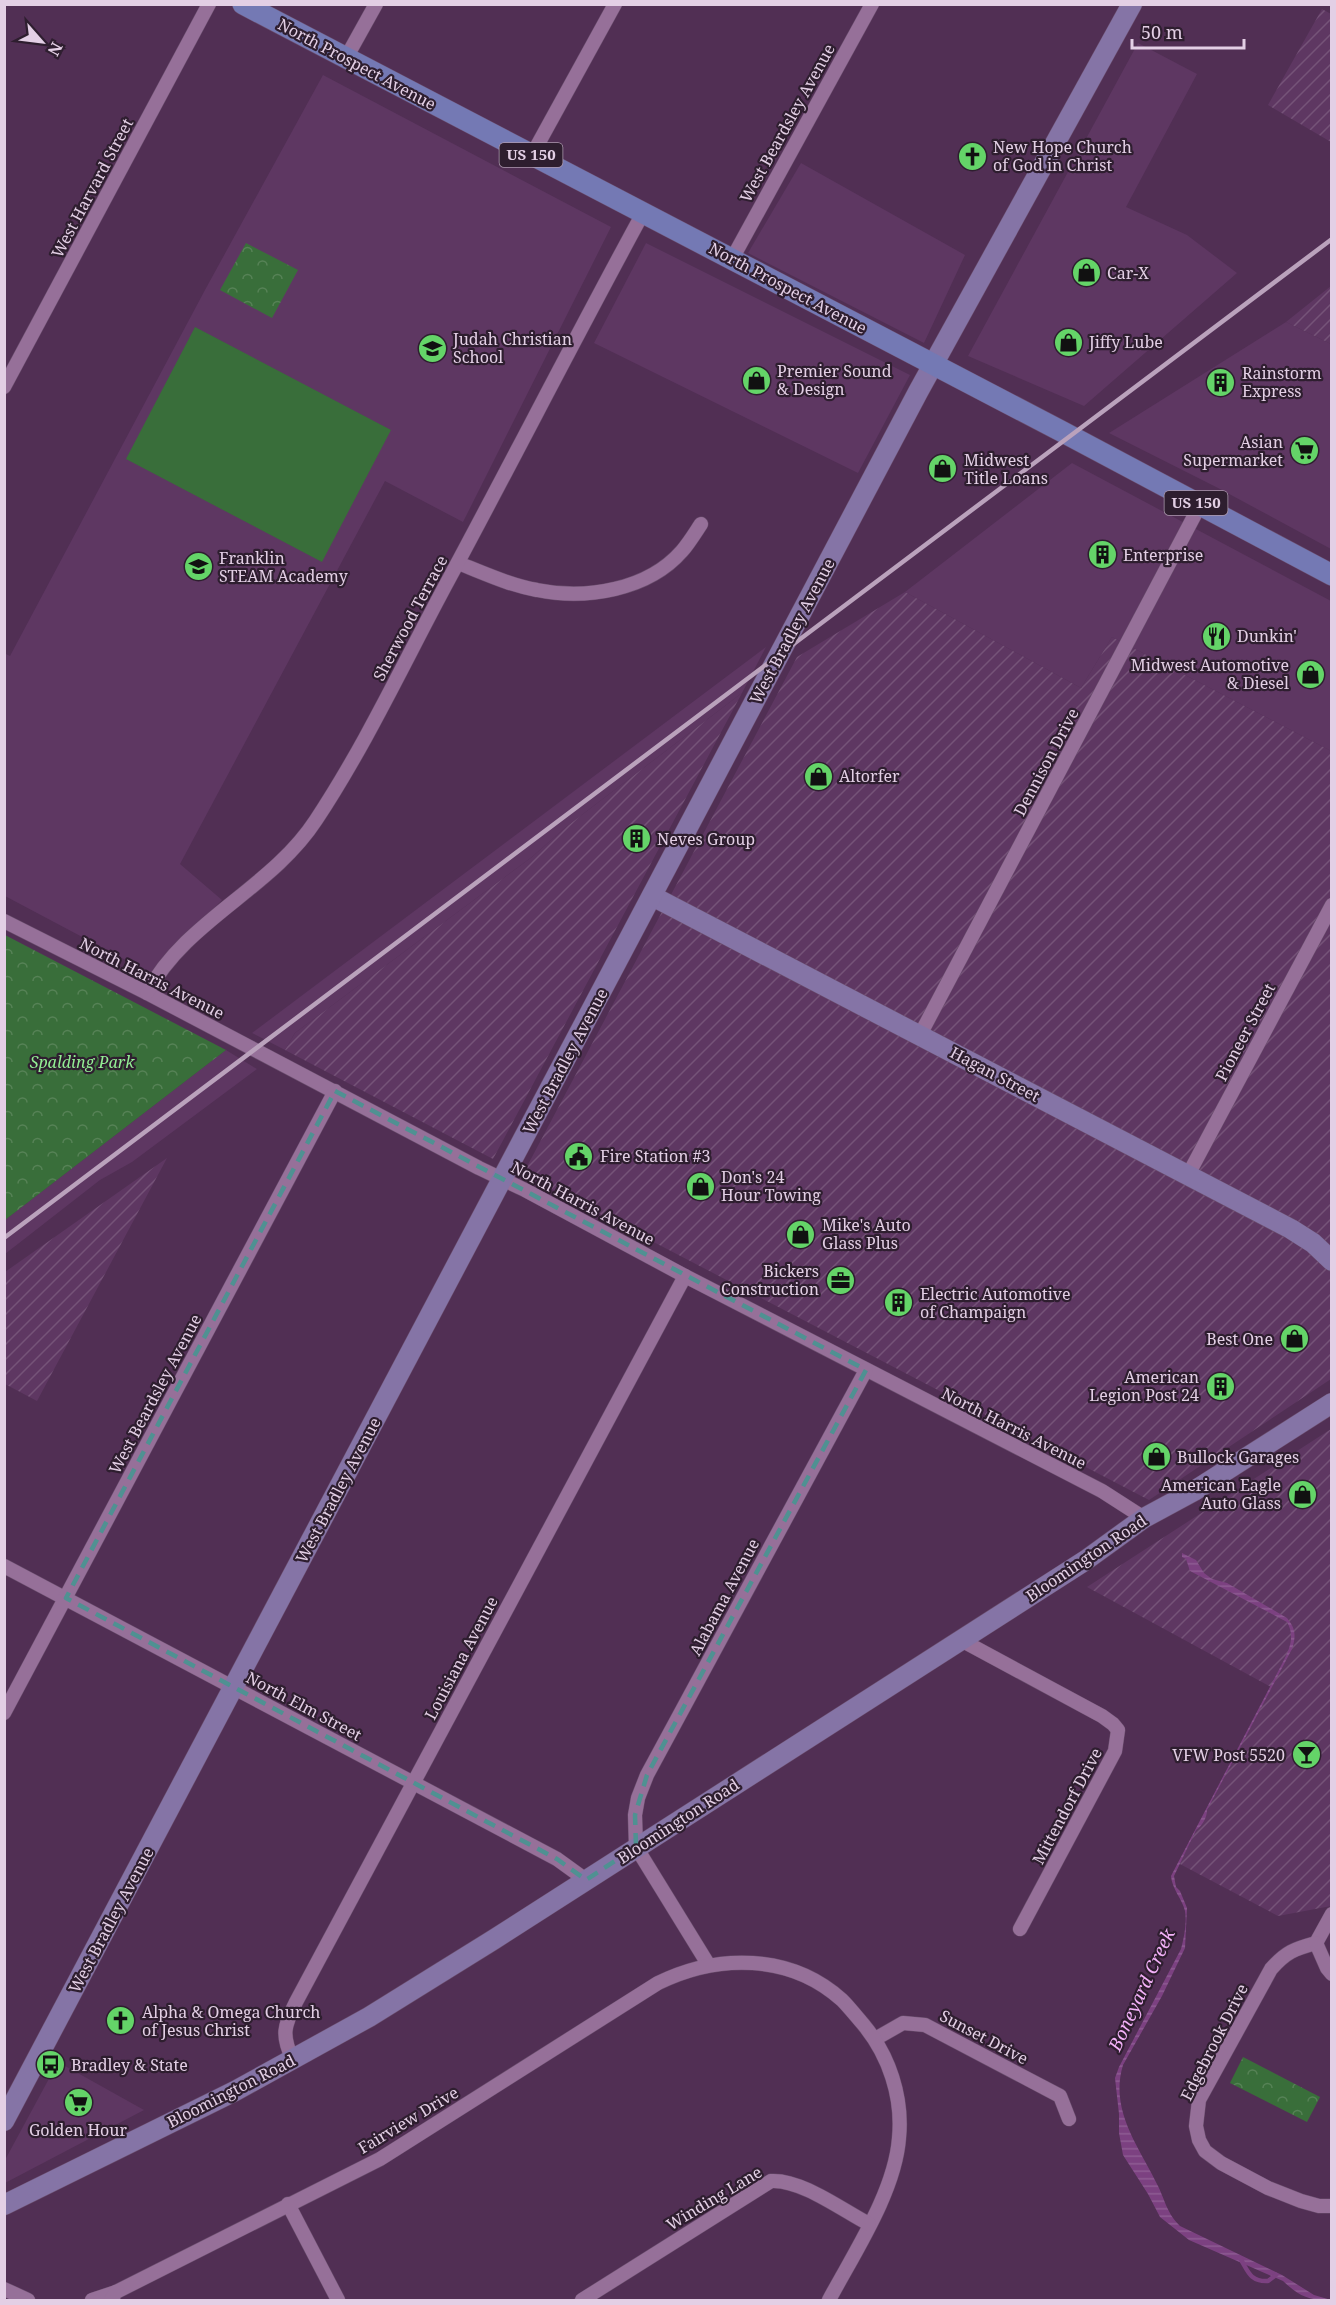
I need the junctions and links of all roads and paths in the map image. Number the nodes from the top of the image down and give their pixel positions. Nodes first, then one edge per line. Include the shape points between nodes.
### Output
1 (209, 4) edge
2 (243, 4) edge
3 (376, 4) edge
4 (615, 4) edge
5 (872, 4) edge
6 (1132, 4) edge
7 (346, 58) junction
8 (532, 155) junction
9 (643, 213) junction
10 (732, 259) junction
11 (933, 364) junction
12 (4, 387) edge
13 (1200, 505) junction
14 (700, 524) dead end
15 (458, 563) junction
16 (1332, 574) edge
17 (652, 896) junction
18 (1332, 905) edge
19 (4, 921) edge
20 (147, 993) junction
21 (920, 1035) junction
22 (334, 1091) junction
23 (1188, 1175) junction
24 (502, 1179) junction
25 (1332, 1261) edge
26 (686, 1276) junction
27 (866, 1370) junction
28 (1332, 1403) edge
29 (1144, 1518) junction
30 (4, 1566) edge
31 (66, 1598) junction
32 (961, 1640) junction
33 (234, 1687) junction
34 (4, 1713) edge
35 (413, 1784) junction
36 (636, 1847) junction
37 (586, 1880) junction
38 (1332, 1914) edge
39 (1020, 1929) dead end
40 (1316, 1943) junction
41 (708, 1964) junction
42 (1332, 1974) edge
43 (875, 2039) junction
44 (293, 2060) junction
45 (1069, 2119) dead end
46 (4, 2121) edge
47 (288, 2204) junction
48 (4, 2205) edge
49 (1332, 2206) edge
50 (869, 2224) junction
51 (4, 2289) edge
52 (114, 2296) edge
53 (28, 2301) edge
54 (92, 2301) edge
55 (338, 2301) edge
56 (582, 2301) edge
57 (829, 2301) edge

1 - 12 street, West Harvard Street
2 - 7 main road, North Prospect Avenue / US 150
3 - 7 street
4 - 8 street
5 - 10 street, West Beardsley Avenue
6 - 11 main road, West Bradley Avenue
7 - 8 main road, North Prospect Avenue / US 150
8 - 9 main road, North Prospect Avenue / US 150
9 - 10 main road, North Prospect Avenue / US 150
9 - 15 street, Sherwood Terrace
10 - 11 main road, North Prospect Avenue / US 150
11 - 13 main road, North Prospect Avenue / US 150
11 - 17 main road, West Bradley Avenue
13 - 16 main road, North Prospect Avenue / US 150
13 - 21 street, Dennison Drive
14 - 15 street via 683,551 661,570 638,582 593,593 538,591
15 - 20 street, Sherwood Terrace via 372,727 315,822 253,887 175,951
17 - 21 main road, Hagan Street
17 - 24 main road, West Bradley Avenue
18 - 23 street, Pioneer Street
19 - 20 street, North Harris Avenue
20 - 22 street, North Harris Avenue
21 - 23 main road, Hagan Street
22 - 24 street, North Harris Avenue
22 - 31 street, West Beardsley Avenue
23 - 25 main road, Hagan Street via 1291,1229
24 - 26 street, North Harris Avenue
24 - 33 main road, West Bradley Avenue
26 - 27 street, North Harris Avenue
26 - 35 street, Louisiana Avenue
27 - 29 street, North Harris Avenue via 1102,1491
27 - 36 street, Alabama Avenue via 647,1775 635,1815
28 - 29 main road, Bloomington Road via 1227,1471
29 - 32 main road, Bloomington Road
30 - 31 street, North Elm Street
31 - 33 street, North Elm Street
31 - 34 street, West Beardsley Avenue
32 - 36 main road, Bloomington Road
32 - 39 street, Mittendorf Drive via 1102,1716 1118,1730 1115,1750
33 - 35 street, North Elm Street
33 - 46 main road, West Bradley Avenue
35 - 37 street, North Elm Street via 557,1859
35 - 44 street, Louisiana Avenue via 287,2020 285,2044
36 - 37 main road, Bloomington Road
36 - 41 street
37 - 44 main road, Bloomington Road via 379,2011
38 - 40 street
40 - 42 street
40 - 49 street, Edgebrook Drive via 1283,1955 1271,1969 1199,2100 1196,2126 1206,2151 1221,2163 1300,2201
41 - 43 street via 756,1963 801,1975 842,2000
41 - 47 street, Fairview Drive via 658,1983 381,2158
43 - 45 street, Sunset Drive via 903,2023 925,2025 1060,2097
43 - 50 street via 896,2091 900,2136 891,2178
44 - 48 main road, Bloomington Road
47 - 52 street, Fairview Drive
47 - 55 street
50 - 56 street, Winding Lane via 796,2185 771,2181
50 - 57 street
51 - 53 street
52 - 54 street, Fairview Drive

